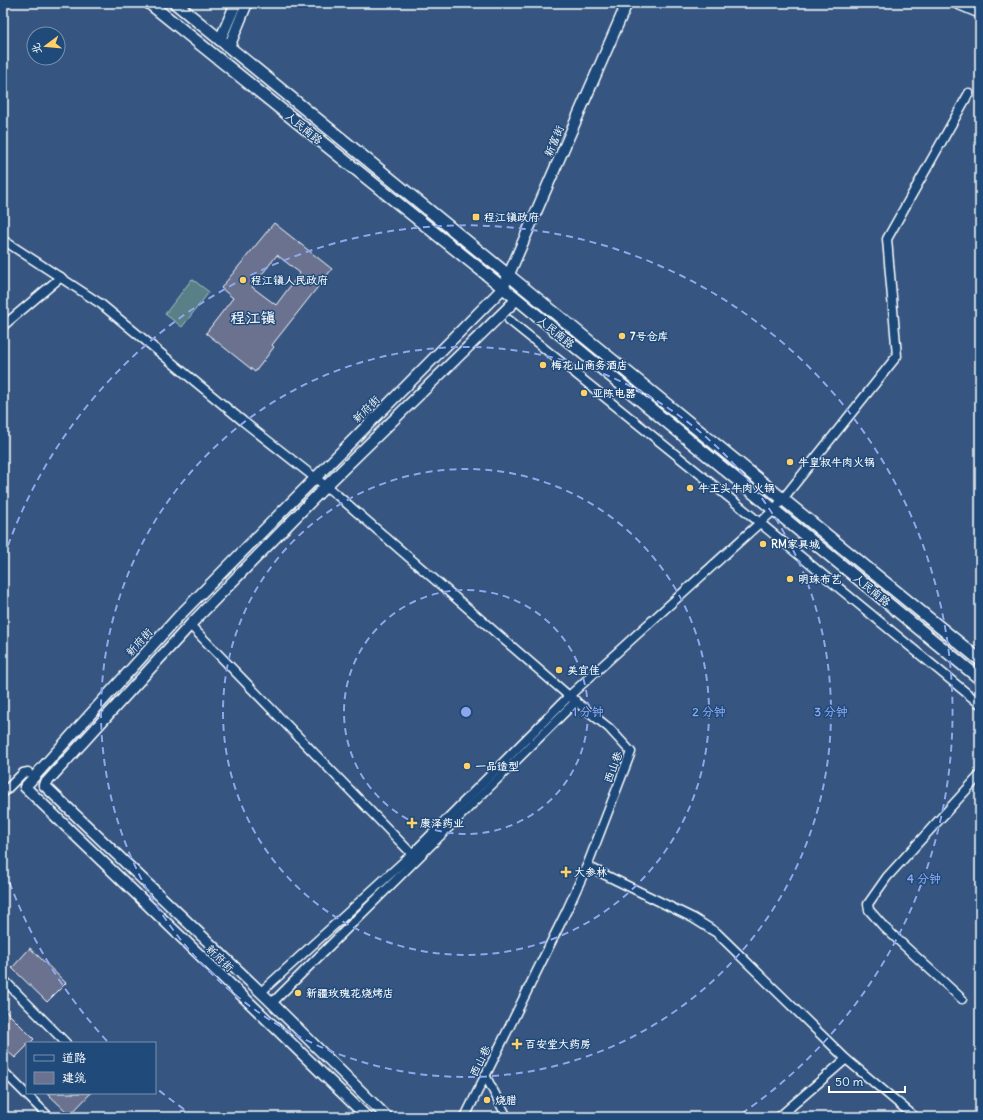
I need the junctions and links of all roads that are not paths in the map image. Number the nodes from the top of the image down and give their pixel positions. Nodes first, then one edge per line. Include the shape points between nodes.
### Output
1 (148, 3) edge
2 (175, 3) edge
3 (236, 3) edge
4 (247, 3) edge
5 (627, 3) edge
6 (954, 3) edge
7 (980, 14) edge
8 (224, 43) junction
9 (969, 93) dead end
10 (3, 240) edge
11 (509, 275) junction
12 (61, 277) junction
13 (503, 288) junction
14 (517, 299) junction
15 (509, 320) dead end
16 (3, 326) edge
17 (325, 487) junction
18 (782, 499) junction
19 (774, 510) junction
20 (190, 625) junction
21 (980, 660) edge
22 (980, 679) edge
23 (573, 698) junction
24 (980, 704) edge
25 (28, 772) dead end
26 (980, 775) edge
27 (3, 793) edge
28 (412, 854) junction
29 (587, 866) junction
30 (3, 979) edge
31 (267, 998) junction
32 (962, 999) dead end
33 (65, 1042) edge
34 (846, 1059) junction
35 (3, 1071) edge
36 (485, 1075) junction
37 (49, 1117) edge
38 (367, 1117) edge
39 (387, 1117) edge
40 (465, 1117) edge
41 (507, 1117) edge
42 (779, 1117) edge
43 (915, 1117) edge

1 - 13 main road, 人民南路
2 - 8 main road, 人民南路
3 - 8 street
4 - 8 street
5 - 11 street, 新富街
6 - 7 street
8 - 11 main road, 人民南路
9 - 18 street via 887,239 897,356
10 - 12 street
11 - 13 street, 新富街
11 - 18 main road, 人民南路
12 - 16 street
12 - 17 street via 101,304
13 - 14 main road, 人民南路
13 - 38 street, 新府街 via 178,617 24,787
14 - 17 street, 新府街
14 - 19 main road, 人民南路
15 - 24 street
17 - 20 street, 新府街
17 - 23 street
18 - 19 street
18 - 21 main road, 人民南路
19 - 22 main road, 人民南路
19 - 23 street
20 - 28 street
20 - 31 street, 新府街 via 44,785
23 - 28 street
23 - 29 street, 西山巷 via 609,728 631,752
23 - 31 street
25 - 27 street via 23,773
26 - 32 street via 887,877 868,904 869,910 884,927
28 - 31 street
29 - 34 street via 693,918 717,933
29 - 36 street, 西山巷
30 - 33 street
31 - 39 street
34 - 42 street
34 - 43 street
35 - 37 street
36 - 40 street, 西山巷
36 - 41 street

